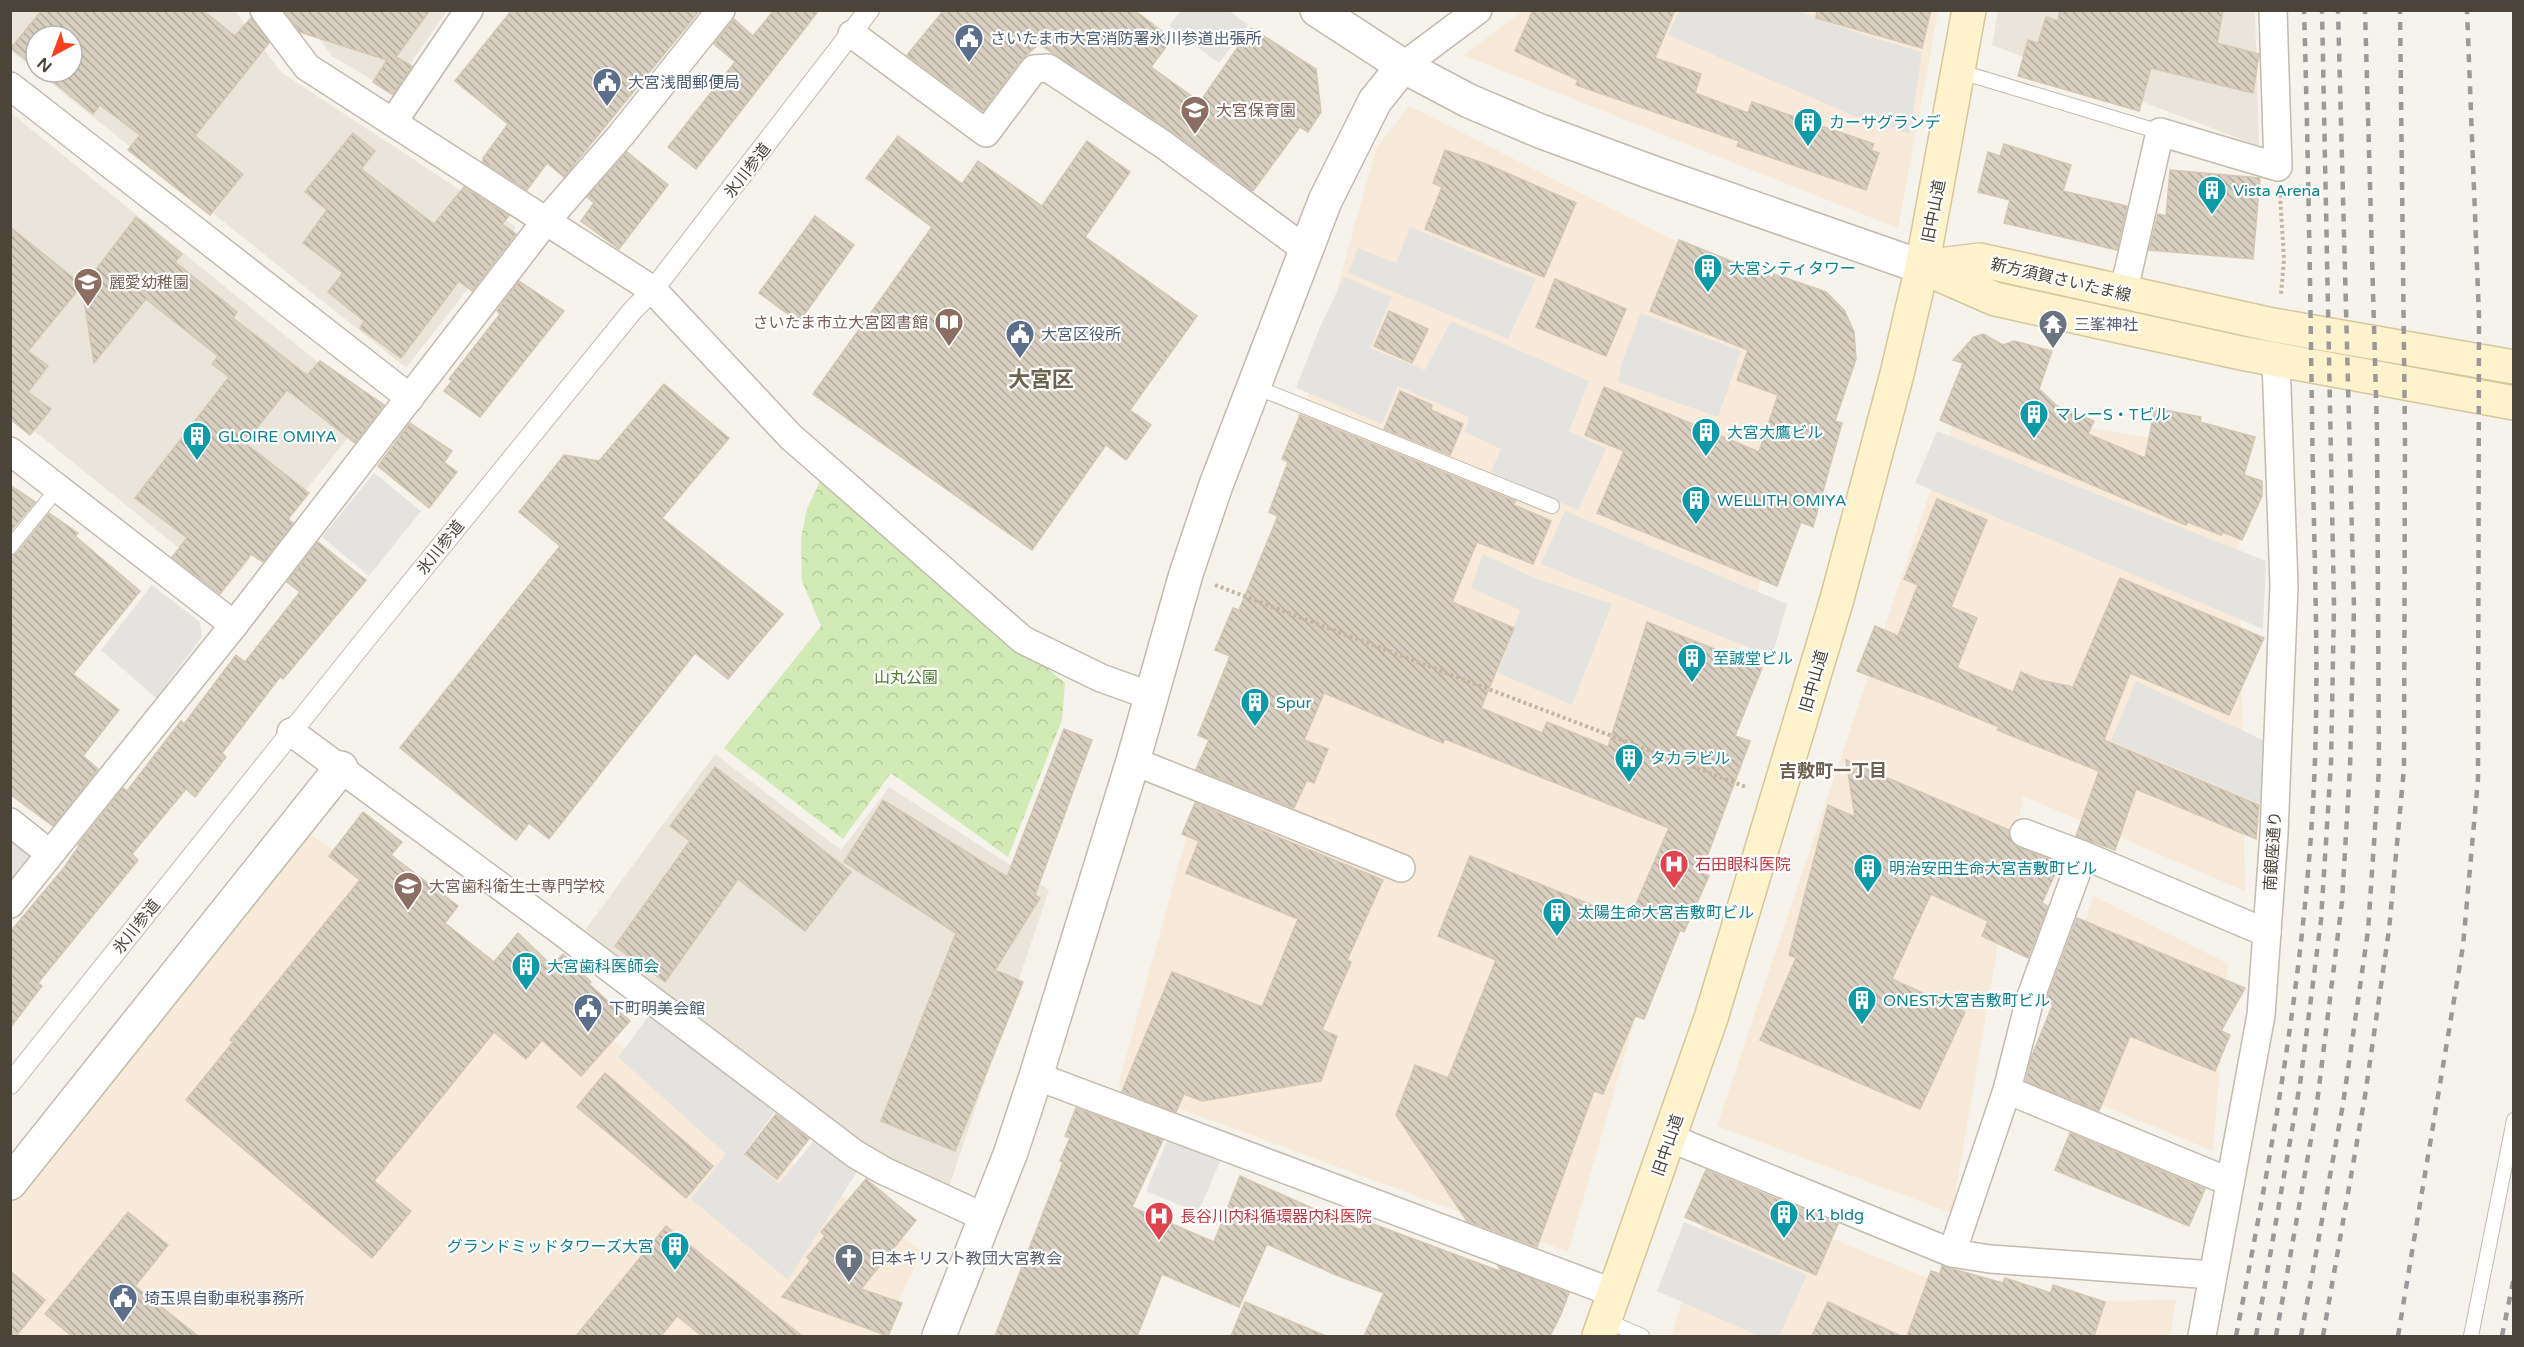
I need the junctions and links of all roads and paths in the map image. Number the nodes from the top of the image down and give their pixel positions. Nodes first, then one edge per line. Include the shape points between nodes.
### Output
1 (469, 10) edge
2 (721, 10) edge
3 (869, 10) edge
4 (1317, 10) edge
5 (1478, 10) edge
6 (1969, 10) edge
7 (2273, 10) edge
8 (266, 11) edge
9 (852, 34) junction
10 (1403, 66) junction
11 (1959, 71) junction
12 (10, 86) edge
13 (393, 122) junction
14 (2160, 132) junction
15 (2278, 167) junction
16 (546, 221) junction
17 (1305, 249) junction
18 (1923, 267) junction
19 (653, 290) junction
20 (2123, 294) junction
21 (2281, 300) dead end
22 (2276, 360) junction
23 (2514, 367) edge
24 (1252, 386) junction
25 (410, 398) junction
26 (2514, 403) edge
27 (10, 451) edge
28 (58, 488) junction
29 (1552, 506) dead end
30 (10, 547) edge
31 (1186, 574) junction
32 (234, 625) junction
33 (1151, 696) junction
34 (291, 732) junction
35 (1133, 761) junction
36 (340, 768) junction
37 (1778, 799) junction
38 (10, 822) edge
39 (2024, 833) dead end
40 (50, 854) junction
41 (2083, 855) junction
42 (1401, 868) dead end
43 (10, 904) edge
44 (2267, 933) junction
45 (1036, 1076) junction
46 (10, 1084) edge
47 (2007, 1090) junction
48 (2514, 1120) edge
49 (1670, 1138) junction
50 (2230, 1182) junction
51 (10, 1183) edge
52 (986, 1218) junction
53 (1952, 1253) junction
54 (2213, 1275) junction
55 (1606, 1316) edge
56 (939, 1336) edge
57 (1642, 1336) edge
58 (2202, 1336) edge
59 (2471, 1336) edge

1 - 13 street
2 - 16 street
3 - 9 street, 氷川参道
4 - 10 street
5 - 10 street
6 - 11 main road, 旧中山道
7 - 15 street
8 - 13 street via 307,67
9 - 17 street via 986,133 1034,69 1048,68 1164,145
9 - 19 street, 氷川参道
10 - 17 street via 1375,101
10 - 18 street via 1469,101 1540,131
11 - 14 lane
11 - 18 main road, 旧中山道
12 - 25 street
13 - 16 street
14 - 15 street
14 - 20 street
15 - 21 path via 2284,259
16 - 19 street
16 - 25 street
17 - 24 street
18 - 20 main road, 新方須賀さいたま線 via 1980,260
18 - 22 main road, 新方須賀さいたま線 via 1995,299
18 - 37 main road, 旧中山道 via 1837,599
19 - 33 street via 791,437 1023,640 1101,678
19 - 34 street, 氷川参道
20 - 23 main road, 新方須賀さいたま線
22 - 26 main road, 新方須賀さいたま線
22 - 44 street, 南銀座通り via 2284,586
24 - 29 lane
24 - 31 street
25 - 32 street
27 - 28 street
28 - 30 lane
28 - 32 street
31 - 33 street
31 - 37 path
32 - 40 street
33 - 35 street
34 - 36 street
34 - 46 street, 氷川参道
35 - 42 street
35 - 45 street
36 - 51 street
36 - 52 street via 855,1154
37 - 49 main road, 旧中山道
38 - 40 street
39 - 41 street
40 - 43 street
41 - 44 street
41 - 47 street via 2030,999
44 - 50 street, 南銀座通り via 2261,1015
45 - 52 street
45 - 55 street
47 - 50 street
47 - 53 street
48 - 59 lane
49 - 53 street
49 - 55 main road, 旧中山道
50 - 54 street, 南銀座通り
52 - 56 street
53 - 54 street
54 - 58 street, 南銀座通り
55 - 57 lane

